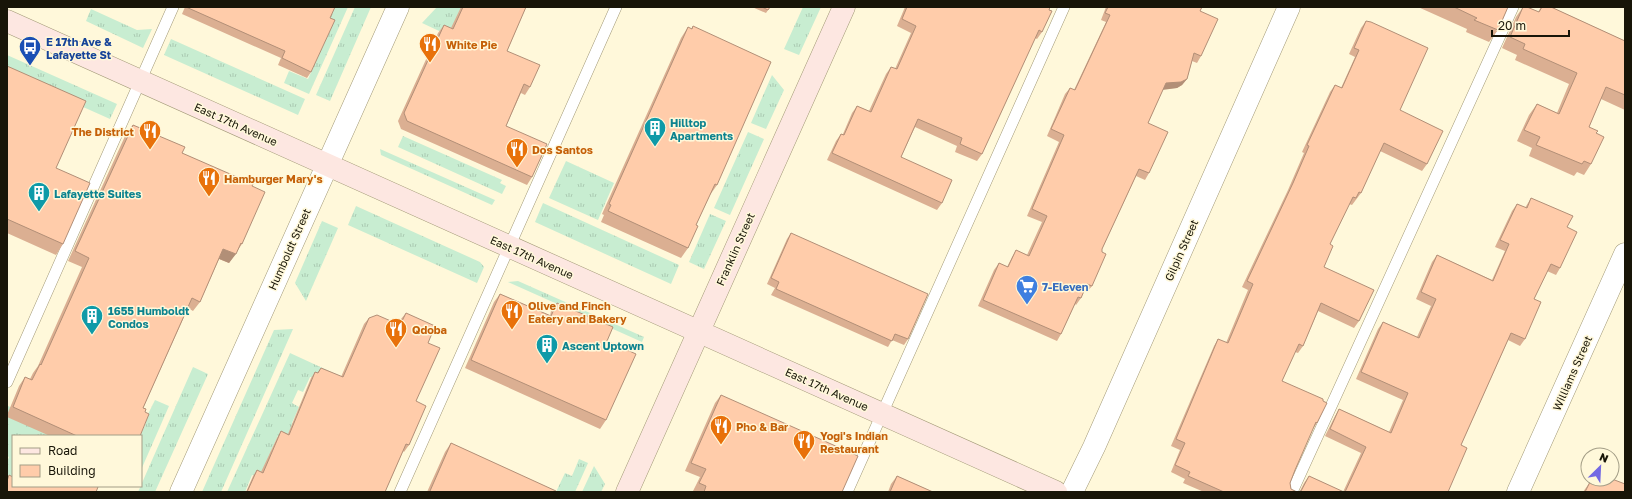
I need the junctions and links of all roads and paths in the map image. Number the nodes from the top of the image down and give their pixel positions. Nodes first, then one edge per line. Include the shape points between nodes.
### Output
1 (173, 7) edge
2 (398, 7) edge
3 (616, 7) edge
4 (844, 7) edge
5 (1064, 7) edge
6 (1289, 7) edge
7 (1513, 7) edge
8 (7, 21) edge
9 (140, 81) junction
10 (327, 165) junction
11 (510, 247) junction
12 (1625, 254) edge
13 (698, 331) junction
14 (7, 382) edge
15 (882, 414) junction
16 (181, 492) edge
17 (400, 492) edge
18 (627, 492) edge
19 (847, 492) edge
20 (1056, 492) edge
21 (1072, 492) edge
22 (1292, 492) edge
23 (1518, 492) edge

1 - 9 lane
2 - 10 street, Humboldt Street
3 - 11 lane
4 - 13 main road, Franklin Street
5 - 15 lane
6 - 21 street, Gilpin Street
7 - 22 lane
8 - 9 main road, East 17th Avenue
9 - 10 main road, East 17th Avenue
9 - 14 lane
10 - 11 main road, East 17th Avenue
10 - 16 street, Humboldt Street
11 - 13 main road, East 17th Avenue
11 - 17 lane
12 - 23 street, Williams Street
13 - 15 main road, East 17th Avenue
13 - 18 main road, Franklin Street
15 - 19 lane
15 - 20 main road, East 17th Avenue

